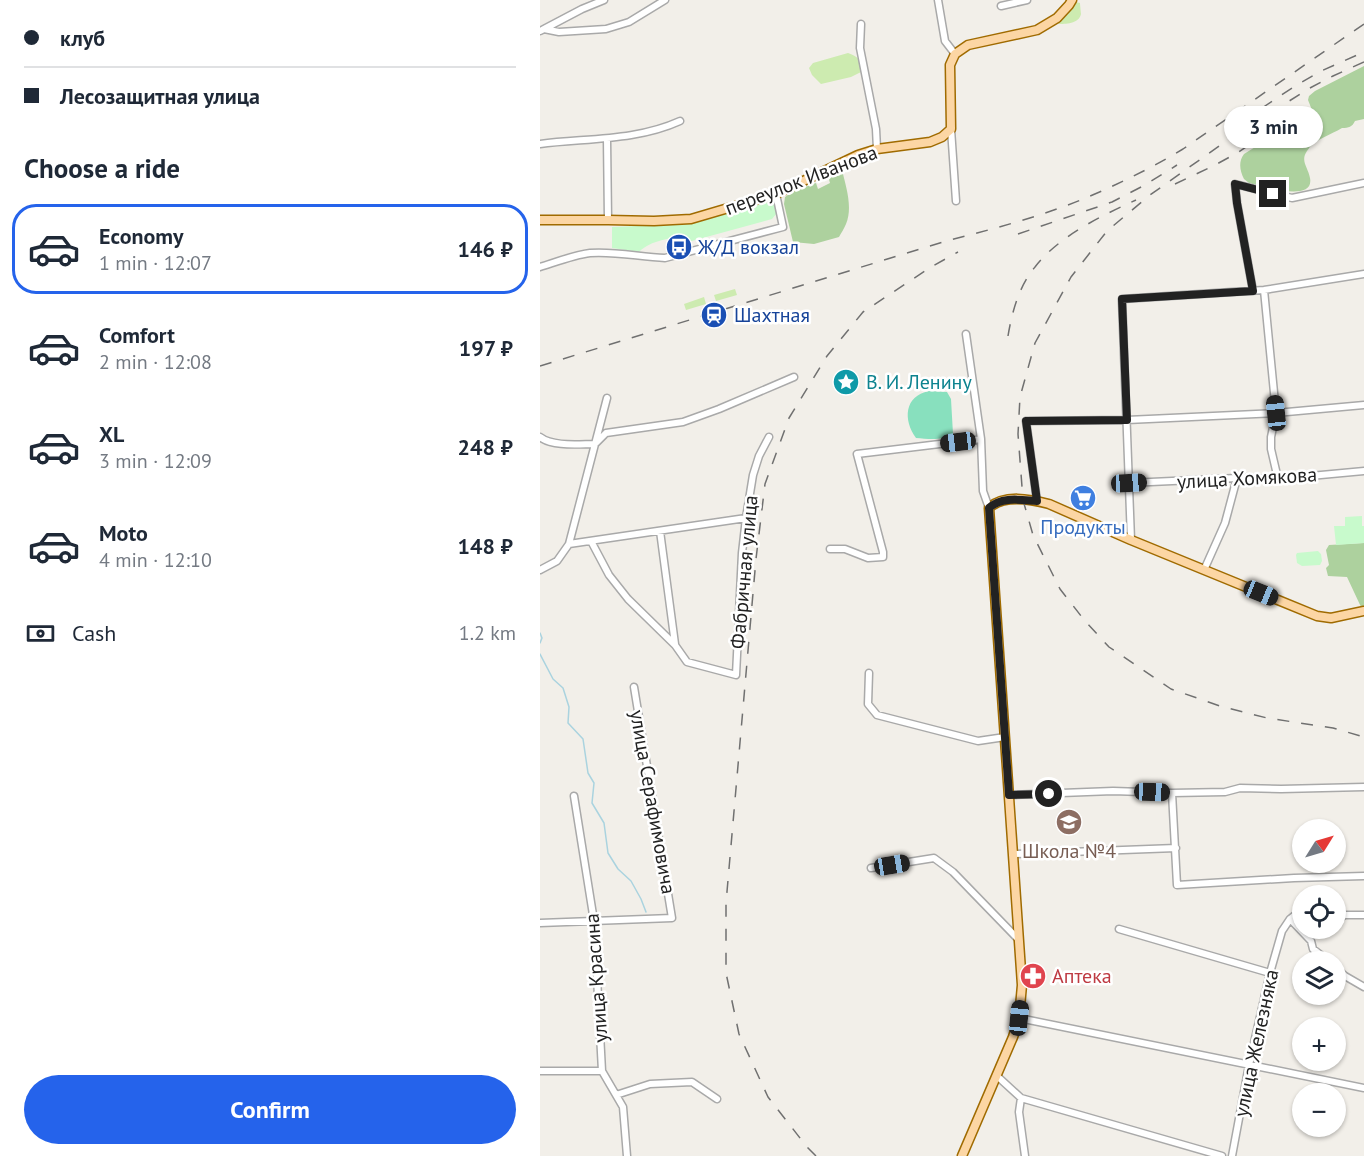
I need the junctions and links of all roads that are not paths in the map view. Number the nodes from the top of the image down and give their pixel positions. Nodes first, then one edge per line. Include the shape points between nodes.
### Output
1 (604, 0) edge
2 (665, 0) edge
3 (938, 0) edge
4 (1027, 0) edge
5 (1071, 2) edge
6 (1001, 6) dead end
7 (861, 24) dead end
8 (542, 30) edge
9 (955, 54) junction
10 (680, 121) dead end
11 (951, 129) junction
12 (607, 139) junction
13 (540, 144) edge
14 (877, 149) junction
15 (1364, 183) edge
16 (776, 194) junction
17 (956, 201) dead end
18 (540, 220) edge
19 (608, 220) junction
20 (540, 267) edge
21 (1364, 274) edge
22 (1264, 290) junction
23 (1253, 291) junction
24 (966, 334) dead end
25 (794, 377) dead end
26 (607, 398) dead end
27 (1364, 405) edge
28 (1276, 413) junction
29 (1127, 420) junction
30 (540, 437) edge
31 (769, 437) dead end
32 (981, 440) junction
33 (595, 444) junction
34 (1364, 471) edge
35 (1237, 478) junction
36 (1278, 479) junction
37 (1129, 483) junction
38 (1037, 501) junction
39 (989, 508) junction
40 (746, 518) junction
41 (660, 531) junction
42 (1131, 540) junction
43 (591, 541) junction
44 (569, 544) junction
45 (830, 549) dead end
46 (540, 570) edge
47 (1204, 570) junction
48 (1364, 611) edge
49 (675, 645) junction
50 (869, 673) dead end
51 (634, 687) dead end
52 (1005, 737) junction
53 (1364, 787) edge
54 (1172, 793) junction
55 (1009, 795) junction
56 (574, 796) dead end
57 (1176, 848) junction
58 (1012, 854) junction
59 (871, 868) dead end
60 (1364, 876) edge
61 (1346, 915) edge
62 (1364, 915) edge
63 (1290, 919) joint
64 (594, 921) junction
65 (540, 923) edge
66 (1119, 929) dead end
67 (1018, 939) junction
68 (1317, 951) edge
69 (1270, 974) junction
70 (1346, 977) edge
71 (1364, 987) edge
72 (1019, 1018) junction
73 (1250, 1065) junction
74 (540, 1071) edge
75 (602, 1071) junction
76 (997, 1076) junction
77 (1364, 1088) edge
78 (615, 1095) junction
79 (1021, 1098) junction
80 (717, 1099) dead end
81 (627, 1156) edge
82 (962, 1156) edge
83 (1024, 1156) edge
84 (1222, 1156) edge
85 (1232, 1156) edge

1 - 8 street
2 - 8 street via 629,22 606,29
3 - 9 street via 945,41
4 - 6 street
5 - 9 main road via 1057,18 1037,30 968,45
7 - 14 street via 860,48
9 - 11 main road via 950,65
10 - 12 street
11 - 14 main road, переулок Иванова via 930,142
11 - 17 street
12 - 13 street
12 - 19 street
14 - 16 main road, переулок Иванова via 847,159
15 - 23 street via 1292,198 1235,184
16 - 19 main road, переулок Иванова via 691,219
16 - 20 street via 783,227 665,258 587,253
18 - 19 main road, переулок Иванова
21 - 22 street
22 - 23 street
22 - 28 street
23 - 29 street via 1122,299
24 - 32 street
25 - 33 street via 683,422 606,433
26 - 33 street
27 - 28 street
28 - 29 street
28 - 36 street via 1271,449
29 - 37 street
29 - 38 street via 1026,421
30 - 33 street via 554,444
31 - 40 street, Фабричная улица via 753,475
32 - 39 street via 983,491
32 - 45 street via 857,454 883,557 867,558 845,549
33 - 44 street
34 - 36 street, улица Хомякова
35 - 36 street, улица Хомякова
35 - 37 street, улица Хомякова
35 - 47 street via 1225,524
37 - 42 street
38 - 39 main road via 1003,500
38 - 42 main road
39 - 52 main road
40 - 41 street
40 - 49 street, Фабричная улица via 736,675 687,662
41 - 43 street
41 - 49 street
42 - 47 main road
43 - 44 street
43 - 49 street via 609,576
44 - 46 street via 557,561
47 - 48 main road via 1317,616 1331,618
50 - 52 street via 868,704 877,715 978,741
51 - 64 street, улица Серафимовича via 672,918
52 - 55 main road
53 - 54 street
54 - 55 street
54 - 57 street
55 - 58 main road
56 - 64 street, улица Красина
57 - 58 street
57 - 60 street via 1177,885
58 - 67 main road
59 - 67 street via 934,858 953,872
61 - 62 street
63 - 68 street
63 - 69 street, улица Железняка via 1282,931
64 - 65 street
64 - 75 street, улица Красина
66 - 69 street
67 - 72 main road via 1022,985
69 - 73 street, улица Железняка
70 - 71 street
72 - 73 street
72 - 76 main road
73 - 77 street
73 - 85 street, улица Железняка
74 - 75 street
75 - 78 street, улица Красина
76 - 79 street
76 - 82 main road
78 - 80 street via 650,1084 692,1082
78 - 81 street, улица Красина via 623,1107
79 - 83 street
79 - 84 street

